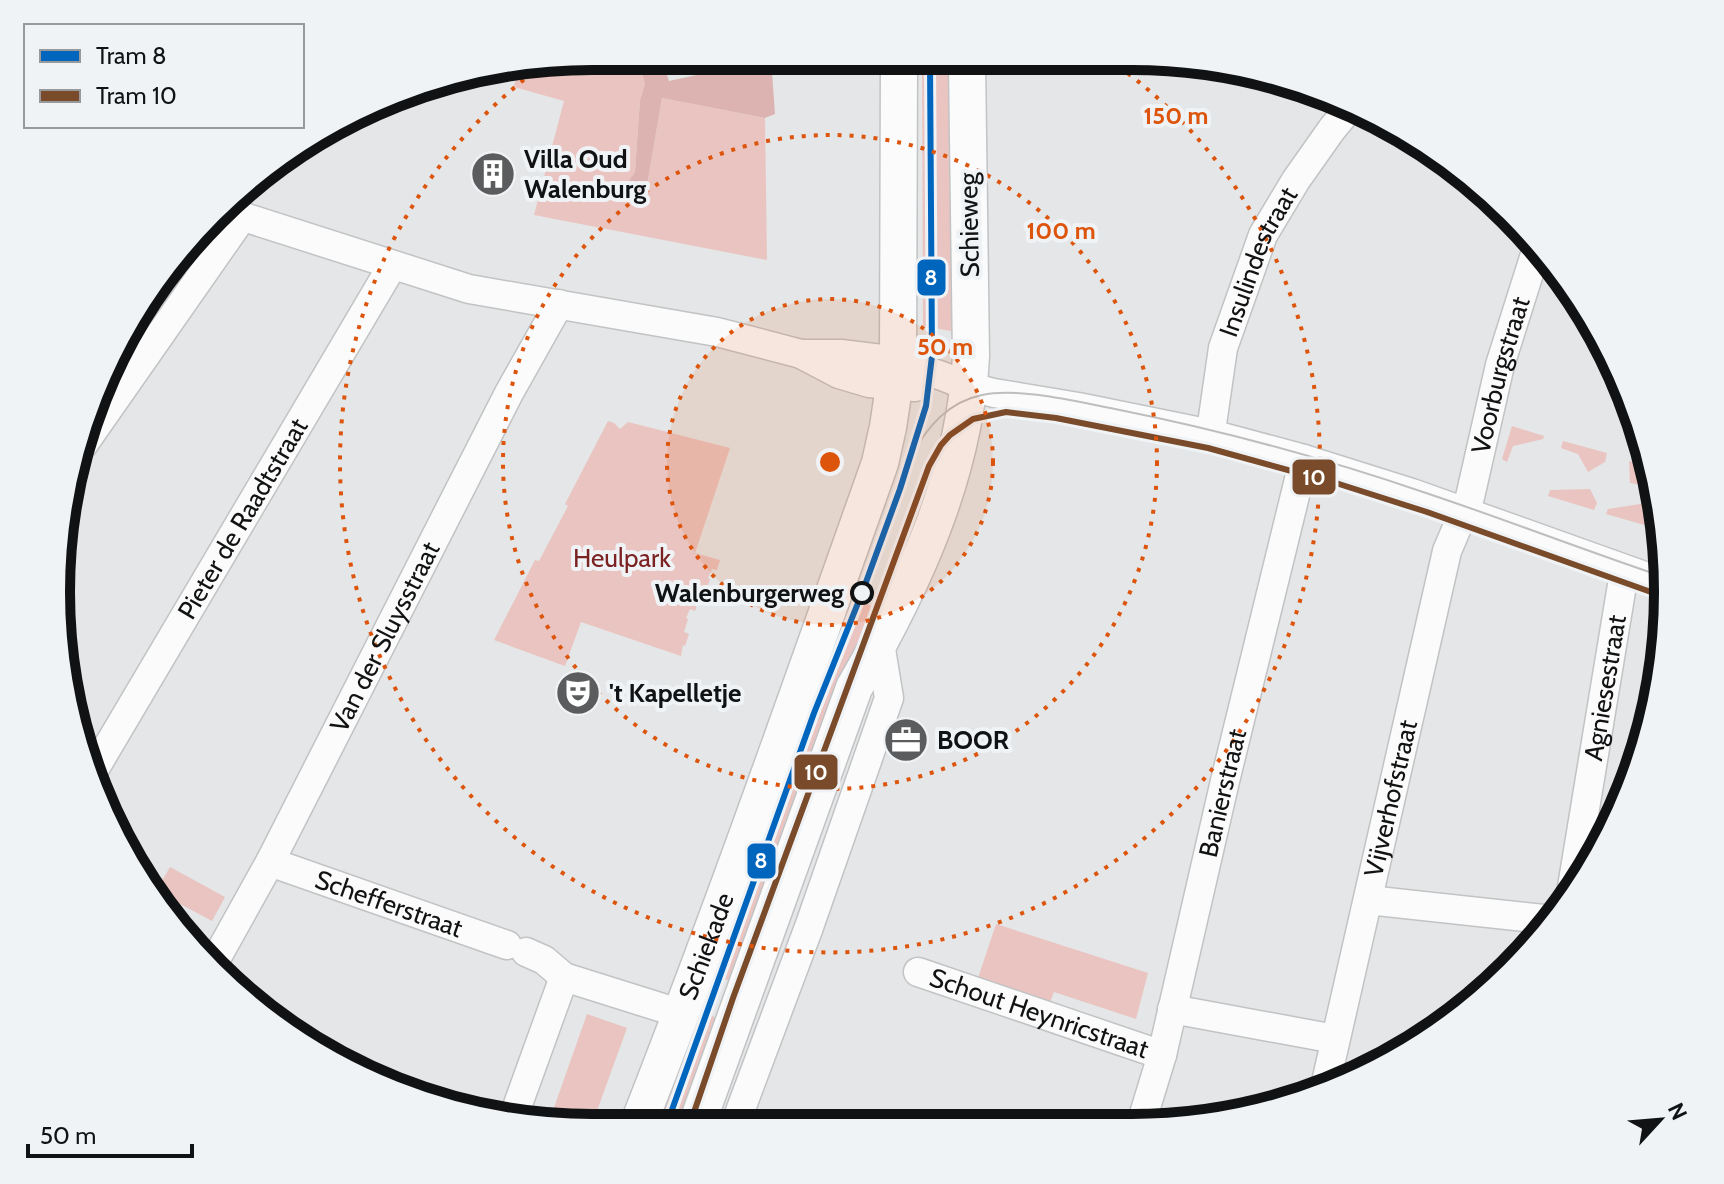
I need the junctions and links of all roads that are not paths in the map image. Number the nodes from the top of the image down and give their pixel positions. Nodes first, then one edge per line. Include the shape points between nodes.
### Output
1 (899, 70) edge
2 (967, 70) edge
3 (1344, 115) edge
4 (234, 214) edge
5 (1533, 259) edge
6 (392, 266) junction
7 (559, 304) junction
8 (896, 373) junction
9 (970, 387) junction
10 (100, 419) edge
11 (1210, 436) junction
12 (1304, 459) junction
13 (1465, 508) junction
14 (1626, 570) junction
15 (1654, 579) edge
16 (880, 643) junction
17 (99, 762) edge
18 (270, 862) junction
19 (1575, 867) edge
20 (1368, 900) junction
21 (1539, 918) edge
22 (218, 956) edge
23 (918, 972) dead end
24 (564, 977) junction
25 (1172, 1009) junction
26 (682, 1014) junction
27 (1335, 1039) junction
28 (1162, 1055) junction
29 (1327, 1076) edge
30 (516, 1109) edge
31 (642, 1114) edge
32 (701, 1114) edge
33 (739, 1114) edge
34 (1144, 1114) edge

1 - 8 main road
2 - 9 main road, Schieweg
3 - 11 street, Insulindestraat via 1263,235 1223,348
4 - 6 street
4 - 10 street
5 - 13 street, Voorburgstraat via 1500,365
6 - 7 street via 469,289
6 - 17 street, Pieter de Raadtstraat
7 - 8 street via 717,332 801,354 841,354
7 - 18 street, Van der Sluysstraat
8 - 9 street via 942,376
8 - 26 main road, Schiekade via 880,463
9 - 11 street
9 - 16 main road, Schiekade via 951,475 922,557
11 - 12 street
12 - 13 street
12 - 25 street, Banierstraat
13 - 14 street
13 - 20 street, Vijverhofstraat via 1447,551
14 - 15 street
14 - 19 street, Agniesestraat
16 - 32 main road, Schiekade via 854,688
16 - 33 street via 889,698
18 - 22 street, Van der Sluysstraat
18 - 24 street, Schefferstraat via 516,948 544,960
20 - 21 street
20 - 27 street, Vijverhofstraat
23 - 28 street, Schout Heynricstraat
24 - 26 street, Schefferstraat
24 - 30 street
25 - 27 street
25 - 28 street, Banierstraat
26 - 31 main road, Schiekade
27 - 29 street, Vijverhofstraat
28 - 34 street, Banierstraat

